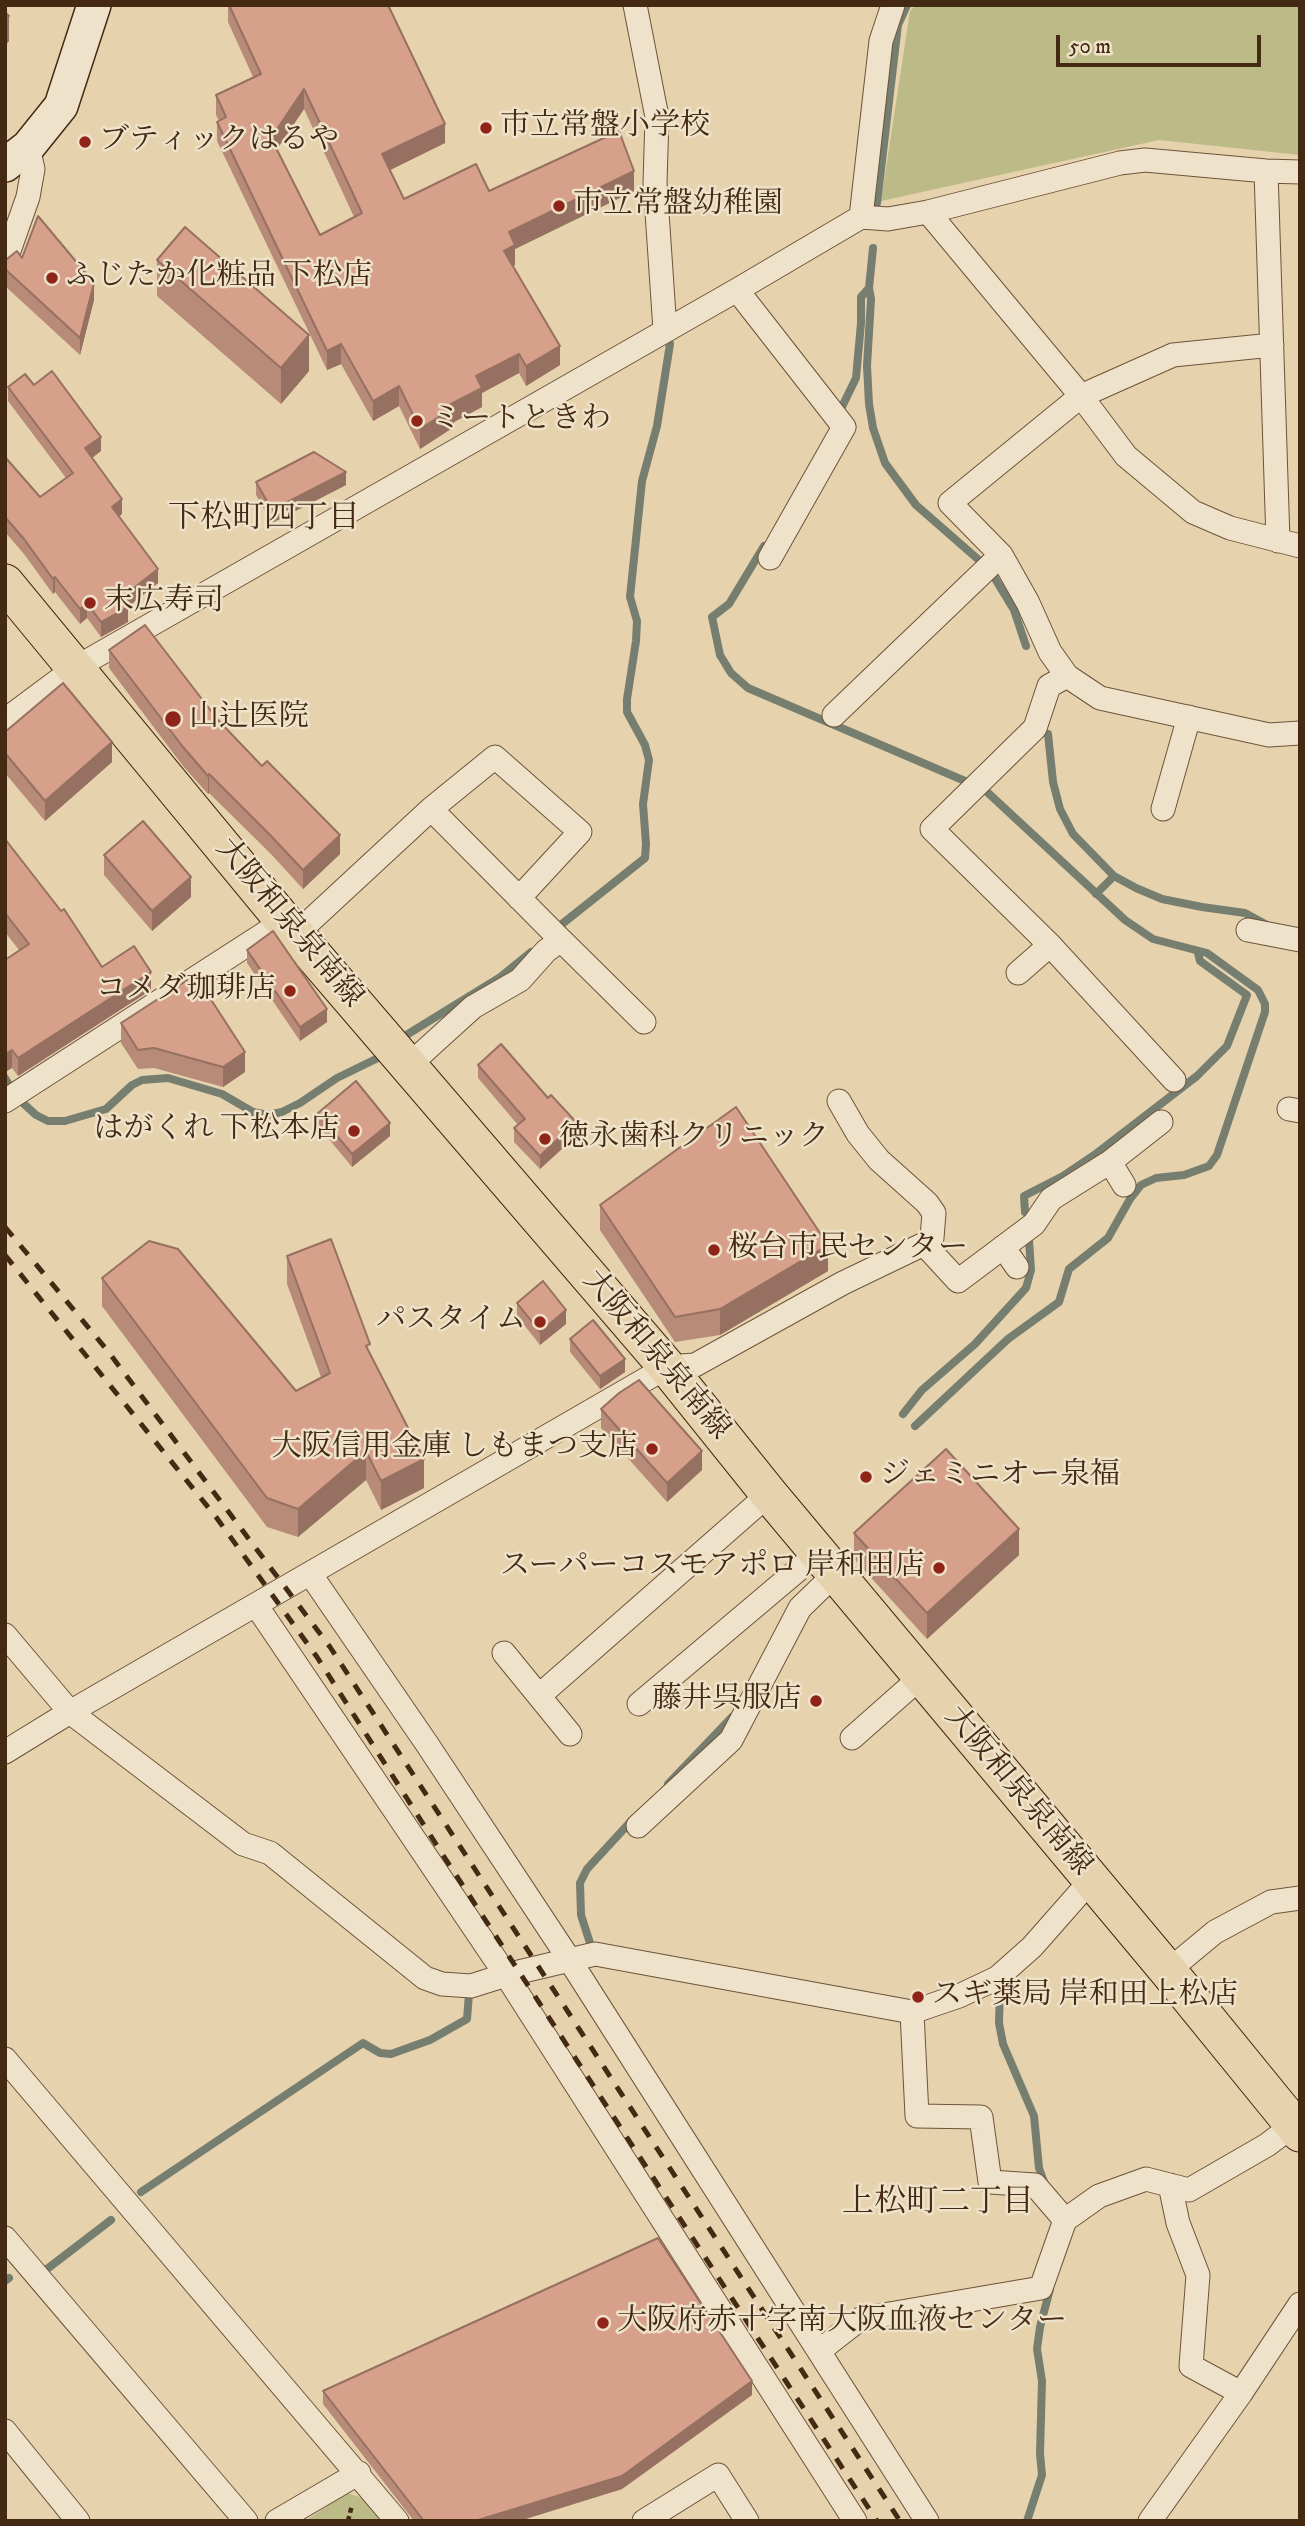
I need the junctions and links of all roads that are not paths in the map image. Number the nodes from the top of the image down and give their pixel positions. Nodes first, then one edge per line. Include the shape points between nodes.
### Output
1 (93, 5) edge
2 (635, 5) edge
3 (893, 5) edge
4 (17, 156) edge
5 (1266, 172) junction
6 (1300, 172) edge
7 (928, 212) junction
8 (860, 217) junction
9 (5, 262) edge
10 (737, 290) junction
11 (665, 330) junction
12 (1272, 345) junction
13 (1081, 396) junction
14 (1289, 543) edge
15 (1001, 555) junction
16 (769, 558) dead end
17 (5, 583) edge
18 (75, 668) junction
19 (1067, 676) junction
20 (834, 715) dead end
21 (1189, 717) junction
22 (5, 720) edge
23 (1300, 733) edge
24 (431, 809) junction
25 (1163, 809) dead end
26 (519, 898) junction
27 (289, 928) junction
28 (1248, 930) dead end
29 (561, 940) junction
30 (1300, 940) edge
31 (1050, 945) junction
32 (1018, 973) dead end
33 (644, 1022) dead end
34 (408, 1066) junction
35 (1174, 1080) dead end
36 (5, 1101) edge
37 (839, 1101) dead end
38 (1161, 1122) dead end
39 (1110, 1162) junction
40 (1124, 1185) dead end
41 (924, 1244) junction
42 (1003, 1247) junction
43 (1017, 1267) dead end
44 (667, 1367) junction
45 (769, 1494) junction
46 (827, 1563) junction
47 (311, 1575) junction
48 (256, 1605) junction
49 (5, 1635) edge
50 (504, 1653) dead end
51 (921, 1677) junction
52 (540, 1696) junction
53 (639, 1704) dead end
54 (70, 1712) junction
55 (570, 1734) dead end
56 (852, 1738) dead end
57 (5, 1752) edge
58 (638, 1826) dead end
59 (1091, 1880) junction
60 (1300, 1898) edge
61 (569, 1959) junction
62 (1168, 1971) junction
63 (506, 1975) junction
64 (912, 2012) junction
65 (7, 2065) edge
66 (1297, 2126) edge
67 (1170, 2185) junction
68 (1065, 2220) junction
69 (5, 2238) edge
70 (13, 2262) edge
71 (1300, 2304) edge
72 (819, 2351) junction
73 (1241, 2393) junction
74 (5, 2431) edge
75 (359, 2473) junction
76 (78, 2521) edge
77 (246, 2521) edge
78 (276, 2521) edge
79 (397, 2521) edge
80 (644, 2521) edge
81 (747, 2521) edge
82 (855, 2521) edge
83 (927, 2521) edge
84 (1150, 2521) edge

1 - 4 main road via 61,106
2 - 11 street via 657,117 655,183
3 - 8 street via 881,41
4 - 9 street via 33,169
5 - 6 street
5 - 7 street via 1145,160
5 - 12 street
7 - 8 street via 888,219
7 - 13 street
8 - 10 street
10 - 11 street
10 - 16 street via 844,427
11 - 18 street
12 - 13 street via 1173,355
12 - 14 street
13 - 14 street via 1126,456 1193,512 1230,528
13 - 15 street via 950,503
15 - 19 street
15 - 20 street
17 - 18 main road, 大阪和泉泉南線
18 - 22 street
18 - 27 main road, 大阪和泉泉南線
19 - 21 street via 1100,698
19 - 31 street via 1049,686 1035,728 932,829
21 - 23 street via 1269,734
21 - 25 street
24 - 26 street
24 - 26 street via 495,757 580,832
24 - 27 street
26 - 29 street
27 - 34 main road, 大阪和泉泉南線
27 - 36 street
28 - 30 street
29 - 33 street
29 - 34 street via 520,980 473,1007
31 - 32 street
31 - 35 street
34 - 44 main road, 大阪和泉泉南線
37 - 41 street via 878,1160 928,1202 934,1213 932,1238
38 - 39 street
39 - 40 street
39 - 42 street via 1051,1199 1034,1224
41 - 42 street via 958,1281
41 - 44 street via 695,1365
42 - 43 street
44 - 45 main road, 大阪和泉泉南線
44 - 47 street
45 - 46 main road, 大阪和泉泉南線
45 - 52 street
46 - 51 main road, 大阪和泉泉南線
46 - 53 street
46 - 58 street via 731,1740
47 - 48 street
47 - 61 street
48 - 54 street
48 - 63 street
49 - 54 street
50 - 52 street
51 - 56 street
51 - 59 main road, 大阪和泉泉南線
52 - 55 street
54 - 57 street
54 - 63 street via 243,1844 270,1853 425,1978 471,1986
59 - 62 main road, 大阪和泉泉南線
59 - 64 street via 1032,1947 997,1978
60 - 62 street via 1271,1902 1215,1932
61 - 63 street
61 - 64 street via 594,1954
61 - 72 street
62 - 66 main road, 大阪和泉泉南線
63 - 82 street
64 - 68 street via 917,2116 981,2117 990,2182 1035,2185
65 - 75 street
66 - 67 street via 1189,2190
67 - 68 street via 1146,2179 1129,2184 1099,2196
67 - 73 street via 1178,2223 1198,2275 1191,2366
68 - 72 street via 1041,2288 860,2319
69 - 70 street
70 - 77 street
71 - 73 street
72 - 83 street
73 - 84 street
74 - 76 street
75 - 78 street
75 - 79 street
80 - 81 street via 718,2474

